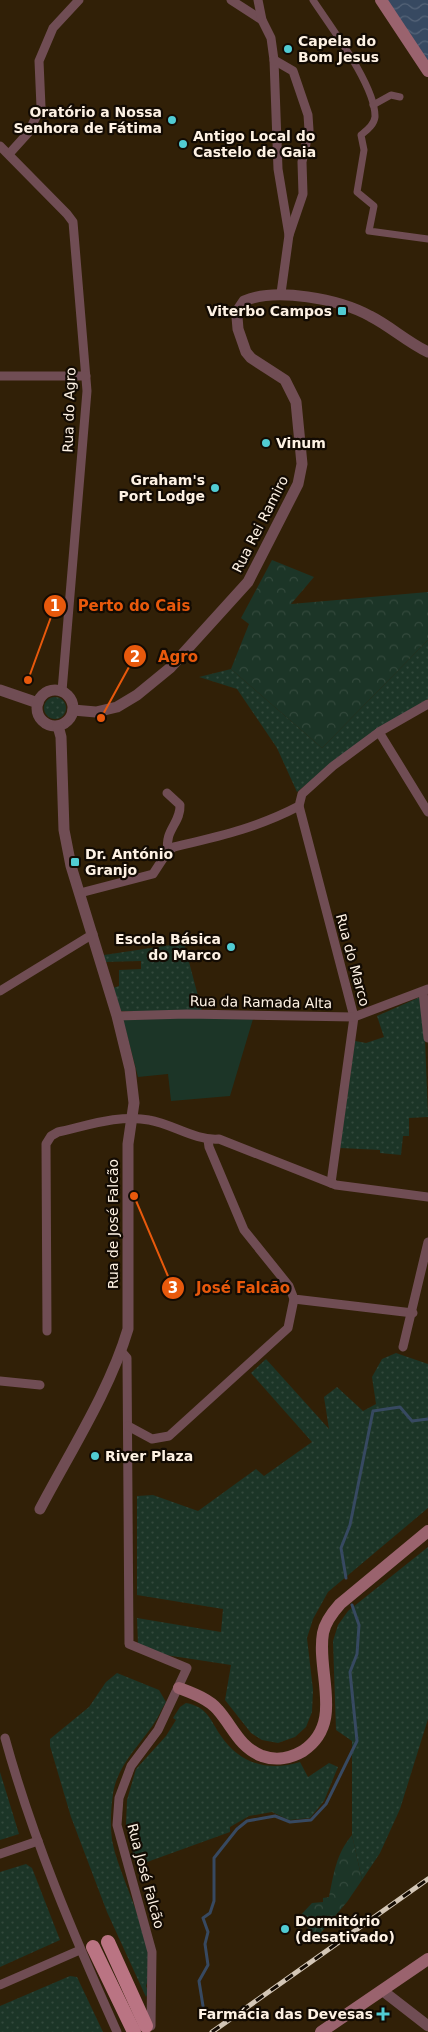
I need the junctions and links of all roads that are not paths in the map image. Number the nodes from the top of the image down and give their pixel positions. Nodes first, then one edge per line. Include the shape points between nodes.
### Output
1 (79, 0) edge
2 (231, 0) edge
3 (258, 0) edge
4 (313, 0) edge
5 (381, 0) edge
6 (262, 20) junction
7 (274, 60) junction
8 (428, 71) edge
9 (400, 97) dead end
10 (372, 105) junction
11 (0, 146) edge
12 (9, 154) junction
13 (0, 157) edge
14 (289, 235) junction
15 (428, 239) edge
16 (281, 293) junction
17 (428, 352) edge
18 (0, 376) edge
19 (86, 376) junction
20 (0, 690) edge
21 (62, 692) junction
22 (38, 702) junction
23 (428, 704) edge
24 (73, 710) junction
25 (58, 726) junction
26 (379, 732) junction
27 (167, 793) dead end
28 (299, 806) junction
29 (428, 812) edge
30 (168, 851) junction
31 (80, 893) junction
32 (93, 934) junction
33 (425, 990) edge
34 (0, 991) edge
35 (117, 1016) junction
36 (354, 1017) junction
37 (428, 1038) edge
38 (132, 1120) junction
39 (208, 1140) junction
40 (331, 1183) junction
41 (428, 1197) edge
42 (428, 1242) edge
43 (294, 1299) junction
44 (413, 1313) junction
45 (47, 1331) dead end
46 (403, 1347) dead end
47 (121, 1351) junction
48 (108, 1380) junction
49 (0, 1381) edge
50 (127, 1383) junction
51 (40, 1385) dead end
52 (128, 1426) junction
53 (40, 1509) dead end
54 (428, 1531) edge
55 (178, 1688) junction
56 (5, 1738) dead end
57 (38, 1841) junction
58 (0, 1854) edge
59 (108, 1942) dead end
60 (86, 1949) junction
61 (428, 1959) edge
62 (0, 1985) edge
63 (383, 1991) junction
64 (428, 2026) edge
65 (144, 2030) edge
66 (117, 2032) edge
67 (321, 2032) edge

1 - 12 street via 53,28 39,61 40,107 28,133
2 - 6 street
3 - 6 street
4 - 10 street via 362,77
5 - 8 main road
6 - 7 street via 271,38
7 - 14 street via 278,169
7 - 14 street via 293,70 309,121 302,162 303,194
9 - 10 street via 391,95
10 - 15 street via 375,118 362,135 364,150 357,192 374,206 369,230
11 - 12 street, Rua do Agro
12 - 13 street
12 - 19 street, Rua do Agro via 73,222
14 - 16 street
16 - 17 street, Rua Rei Ramiro via 358,310
16 - 24 street, Rua Rei Ramiro via 244,300 238,310 238,329 251,358 285,380 294,394 302,464 298,484 248,582 170,668 143,691 117,707 96,712
18 - 19 street
19 - 21 street, Rua do Agro
20 - 22 street
21 - 22 street via 45,693
21 - 24 street via 71,699
22 - 25 street via 41,720
23 - 26 street
24 - 25 street via 68,721
25 - 31 street, Rua de José Falcão via 64,830
26 - 28 street via 332,766 302,794
26 - 29 street
27 - 30 street via 180,805 167,839
28 - 30 street via 246,830
28 - 36 street, Rua do Marco
30 - 31 street via 153,874
31 - 32 street, Rua de José Falcão
32 - 34 street
32 - 35 street, Rua de José Falcão
33 - 36 street, Rua da Ramada Alta
33 - 37 street
35 - 36 street, Rua da Ramada Alta
35 - 38 street, Rua de José Falcão via 130,1069 134,1103
36 - 40 street, Rua do Marco
38 - 39 street via 148,1120
38 - 45 street via 116,1120 58,1132 46,1144
38 - 47 street, Rua de José Falcão via 128,1144 128,1329
39 - 40 street via 219,1139
39 - 43 street via 244,1230 289,1286
40 - 41 street
42 - 44 street
43 - 44 street
43 - 52 street via 288,1328 169,1436 152,1439
44 - 46 street
47 - 48 street, Rua de José Falcão
47 - 50 street via 127,1358
48 - 50 street via 117,1378
48 - 53 street, Rua de José Falcão
49 - 51 street
50 - 52 street
52 - 55 street via 129,1644 187,1668
54 - 55 main road via 340,1604 329,1618 322,1640 325,1721 319,1736 300,1752 280,1758 255,1752 236,1737 213,1705
55 - 65 street, Rua José Falcão via 158,1730 131,1766 119,1798 117,1825 152,1952
56 - 57 street
57 - 58 street
57 - 60 street
59 - 65 main road
60 - 62 street
60 - 65 main road
60 - 66 street
61 - 63 main road
63 - 64 street
63 - 67 main road

